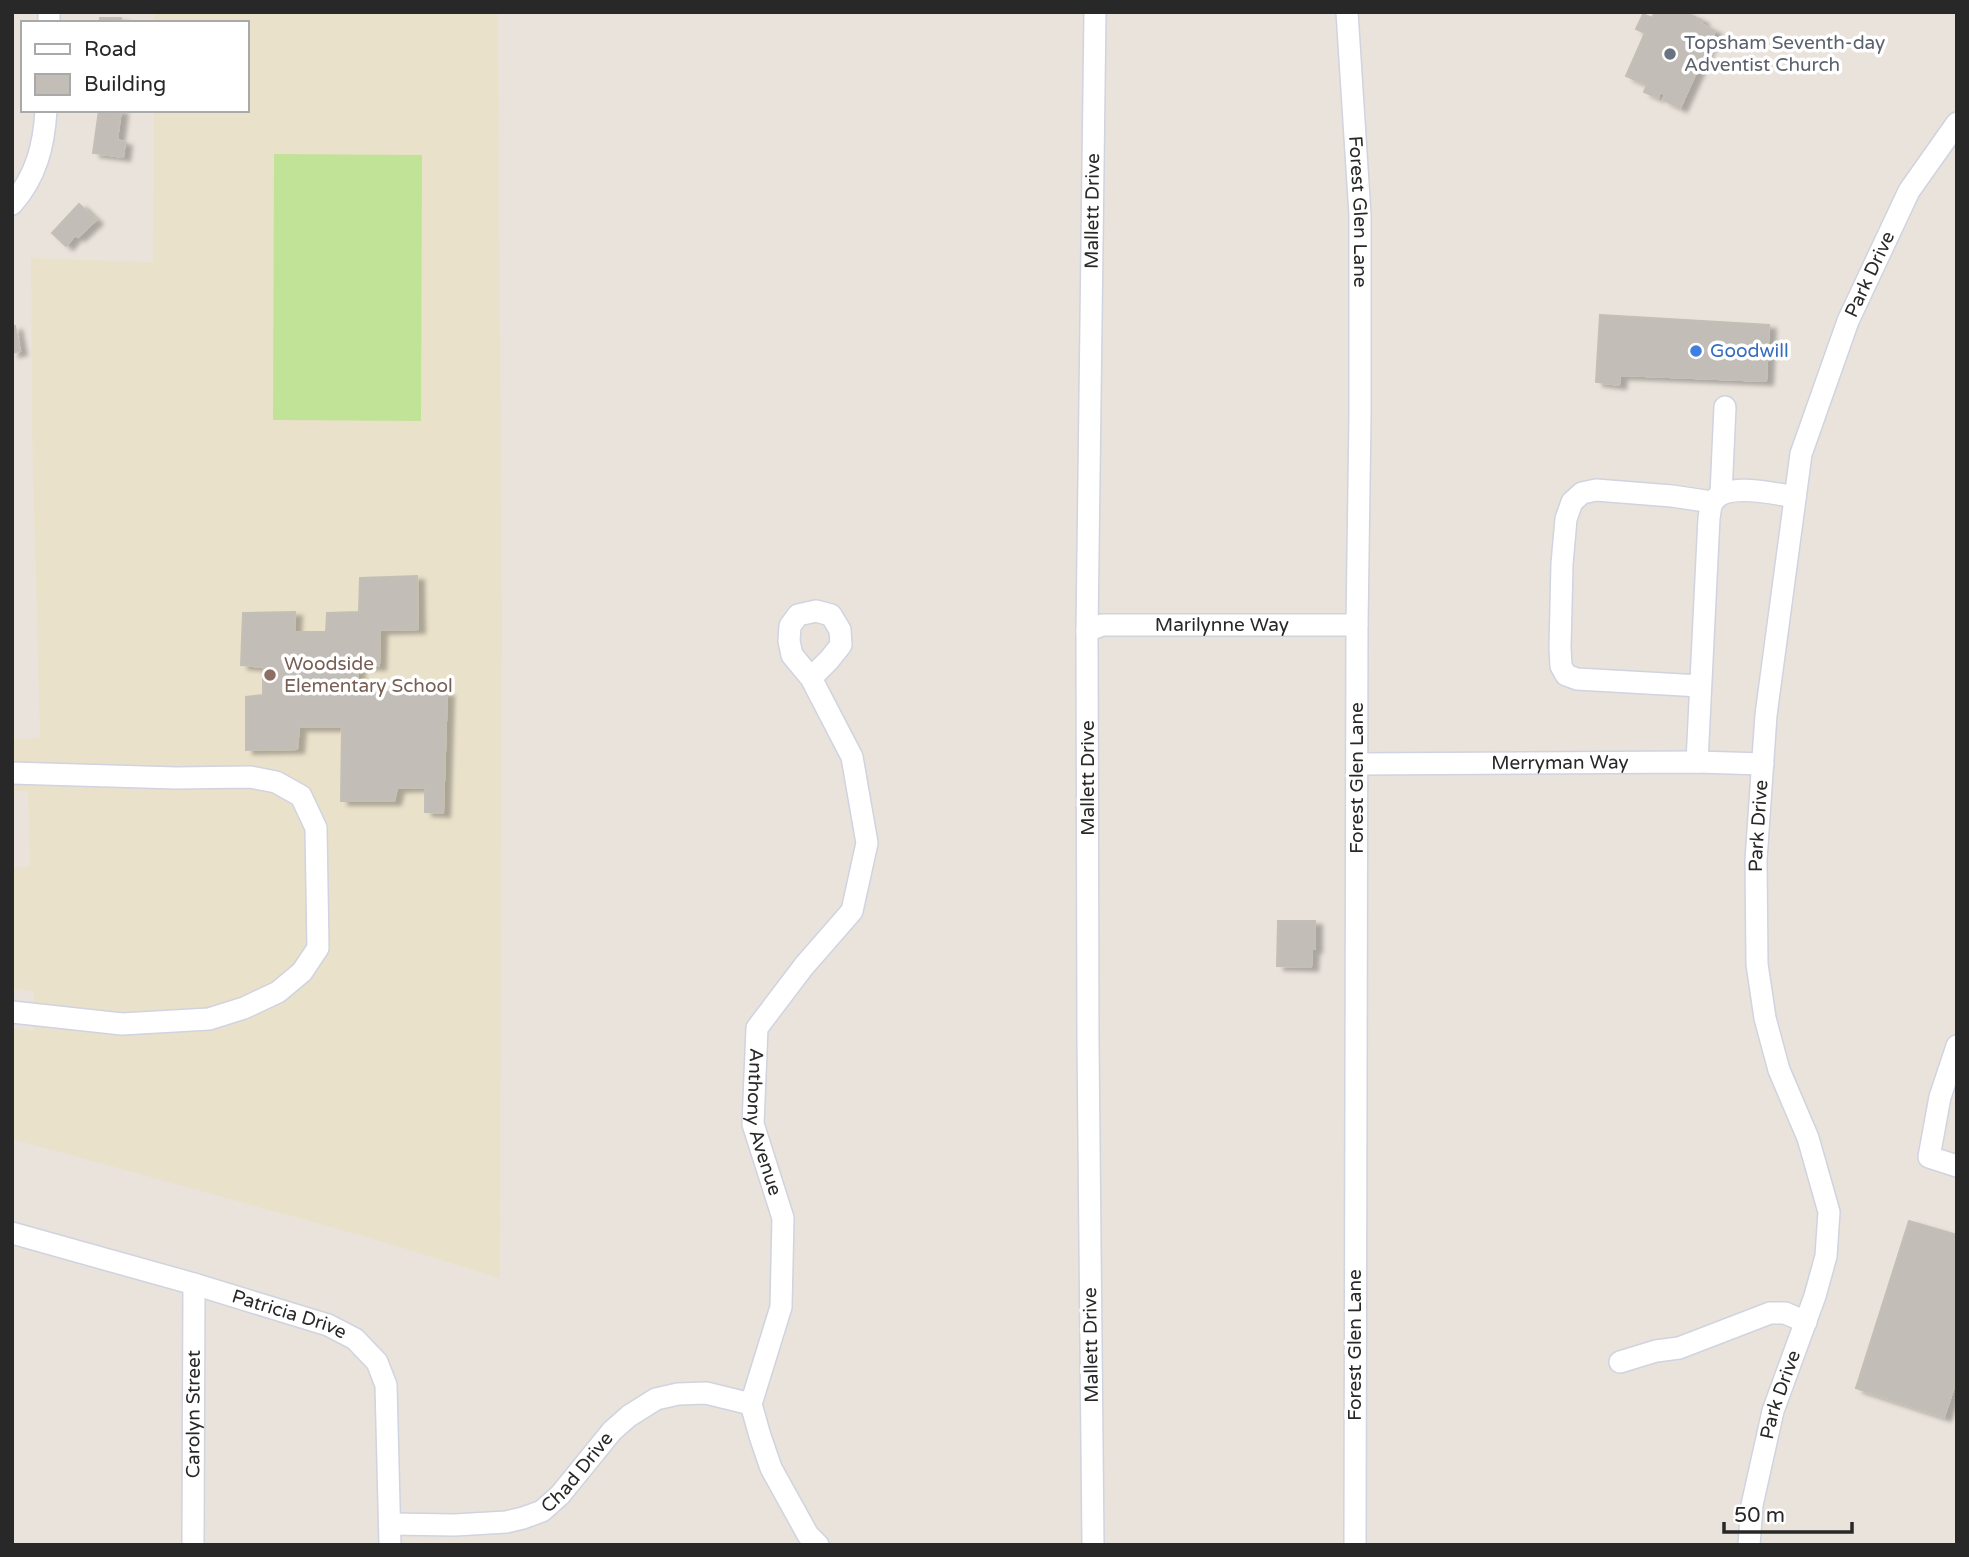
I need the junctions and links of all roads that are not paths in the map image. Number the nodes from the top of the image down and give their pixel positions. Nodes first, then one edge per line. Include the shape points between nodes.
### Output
1 (1095, 12) edge
2 (1347, 12) edge
3 (47, 112) edge
4 (1957, 122) edge
5 (12, 204) edge
6 (1725, 407) dead end
7 (1795, 496) junction
8 (1717, 498) junction
9 (1357, 625) junction
10 (1087, 631) junction
11 (811, 678) dead end
12 (1700, 686) junction
13 (1697, 762) junction
14 (1357, 764) junction
15 (1763, 764) junction
16 (12, 773) edge
17 (12, 1012) edge
18 (1957, 1046) edge
19 (1957, 1166) edge
20 (12, 1233) edge
21 (194, 1284) junction
22 (1805, 1322) junction
23 (1620, 1362) dead end
24 (751, 1404) junction
25 (390, 1534) edge
26 (806, 1541) edge
27 (193, 1545) edge
28 (1093, 1545) edge
29 (1355, 1545) edge
30 (1749, 1545) edge

1 - 10 street, Mallett Drive
2 - 9 street, Forest Glen Lane via 1360,215
3 - 5 street via 39,157 31,178
4 - 7 street, Park Drive via 1909,191 1848,321 1801,454
6 - 8 street
7 - 8 street via 1735,490
7 - 15 street, Park Drive
8 - 12 street via 1709,518
8 - 12 street via 1596,490 1582,493 1572,502 1566,519 1560,657 1566,675
9 - 10 street, Marilynne Way via 1102,625
9 - 14 street, Forest Glen Lane
10 - 28 street, Mallett Drive
11 - 24 street, Anthony Avenue via 852,757 867,843 852,911 757,1028 753,1124 783,1218 781,1307
12 - 13 street
13 - 14 street, Merryman Way
13 - 15 street, Merryman Way
14 - 29 street, Forest Glen Lane
15 - 22 street, Park Drive via 1756,873 1757,964 1779,1070 1808,1138 1829,1212 1826,1256
16 - 17 street via 250,777 276,782 301,796 316,828 318,948 302,972 278,992 209,1019 122,1024
18 - 19 street via 1940,1097 1929,1157
20 - 21 street, Patricia Drive
21 - 25 street, Patricia Drive via 328,1325 355,1339 377,1362 386,1385
21 - 27 street, Carolyn Street
22 - 23 street via 1785,1313 1770,1313 1679,1348
22 - 30 street, Park Drive via 1773,1410 1752,1505
24 - 25 street, Chad Drive via 706,1393 656,1399 612,1431 542,1511 506,1522
24 - 26 street via 771,1468

